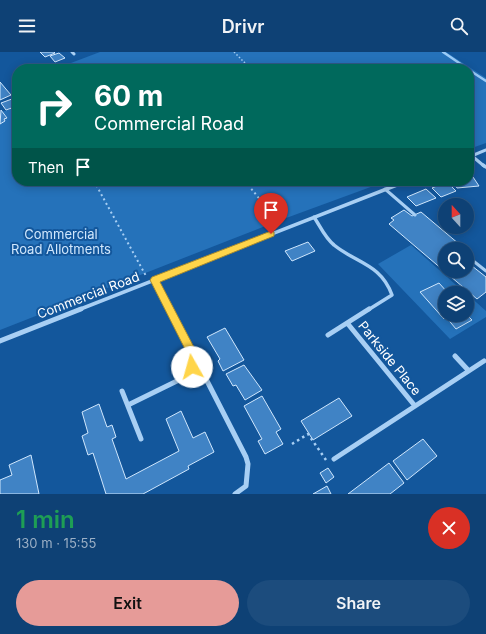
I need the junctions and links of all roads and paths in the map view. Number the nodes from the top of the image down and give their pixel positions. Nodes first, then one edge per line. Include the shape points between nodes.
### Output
1 (234, 52) edge
2 (246, 64) edge
3 (486, 150) edge
4 (474, 155) edge
5 (474, 158) edge
6 (486, 167) edge
7 (97, 186) edge
8 (249, 186) edge
9 (393, 186) edge
10 (385, 189) junction
11 (415, 215) dead end
12 (314, 217) junction
13 (284, 229) junction
14 (474, 262) edge
15 (486, 271) edge
16 (155, 280) junction
17 (149, 282) junction
18 (348, 324) junction
19 (328, 335) dead end
20 (0, 341) edge
21 (455, 356) dead end
22 (484, 361) dead end
23 (192, 367) junction
24 (468, 370) junction
25 (122, 391) dead end
26 (128, 405) junction
27 (415, 406) junction
28 (141, 439) dead end
29 (292, 444) dead end
30 (334, 459) joint
31 (235, 494) edge

1 - 2 path
3 - 4 street
5 - 6 street
7 - 17 path
8 - 13 path
9 - 10 street, Commercial Road
10 - 11 lane
10 - 12 street, Commercial Road
12 - 13 street, Commercial Road
12 - 18 street, Parkside Place via 331,243 368,264 383,276 391,287 392,295
13 - 16 street, Commercial Road
14 - 15 lane
16 - 17 street, Commercial Road
16 - 23 street via 192,353
17 - 20 street, Commercial Road
18 - 19 street, Parkside Place
18 - 27 street, Parkside Place
21 - 24 street
22 - 24 street, Parkside Place
23 - 26 street via 181,379
23 - 31 street via 205,377 248,464 246,486
24 - 27 street, Parkside Place
25 - 26 street
26 - 28 street
27 - 30 street, Parkside Place
29 - 30 path via 308,434 328,464

